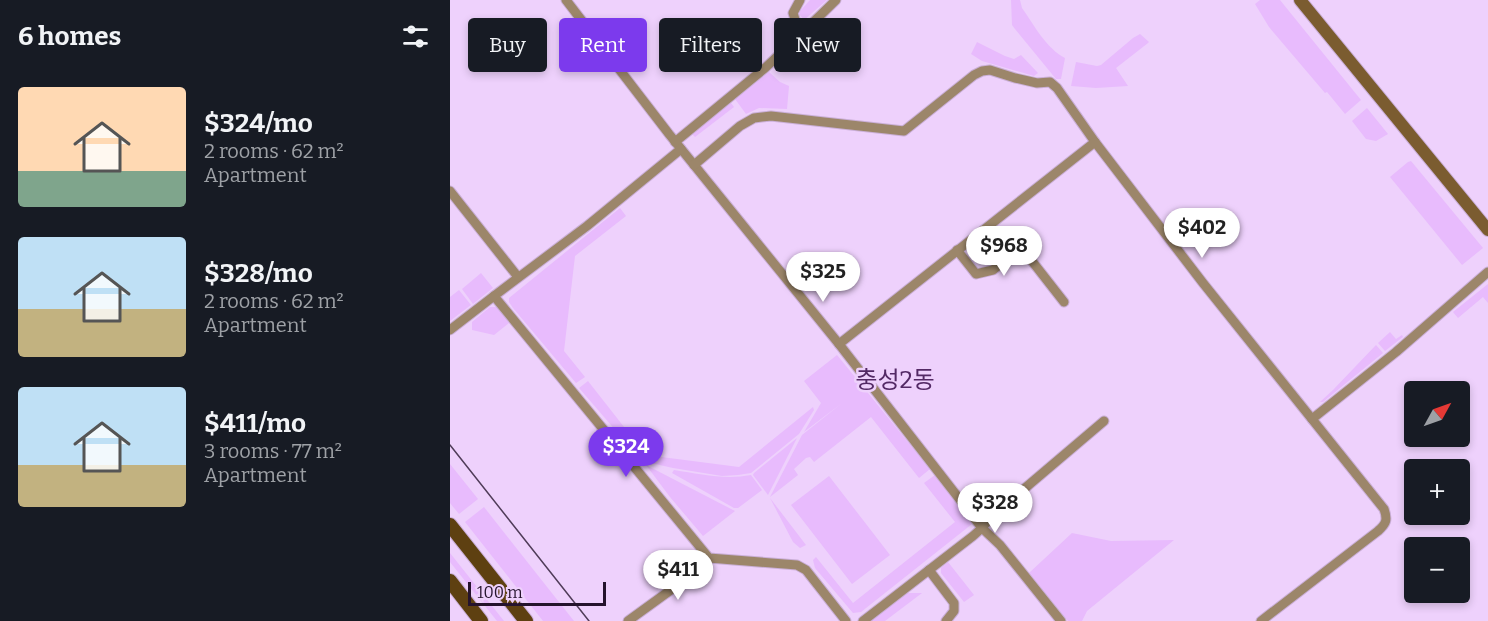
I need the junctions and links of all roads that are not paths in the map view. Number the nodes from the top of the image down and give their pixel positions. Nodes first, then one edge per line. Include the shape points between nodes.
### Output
1 (566, 0) edge
2 (800, 0) edge
3 (836, 0) edge
4 (1300, 0) edge
5 (794, 18) edge
6 (817, 18) edge
7 (774, 60) edge
8 (1095, 142) junction
9 (678, 145) junction
10 (694, 165) junction
11 (450, 191) edge
12 (1488, 230) edge
13 (957, 250) junction
14 (1488, 272) edge
15 (518, 277) junction
16 (494, 296) junction
17 (1064, 302) dead end
18 (450, 330) edge
19 (839, 344) junction
20 (1312, 419) junction
21 (1104, 421) dead end
22 (450, 525) edge
23 (982, 528) junction
24 (709, 558) junction
25 (929, 570) junction
26 (450, 581) edge
27 (481, 621) edge
28 (526, 621) edge
29 (628, 621) edge
30 (846, 621) edge
31 (863, 621) edge
32 (946, 621) edge
33 (1061, 621) edge
34 (1261, 621) edge

1 - 9 street
2 - 5 street
3 - 6 street
4 - 12 main road
7 - 9 street
8 - 10 street via 1050,82 1037,84 990,70 974,75 904,131 771,116 754,118
8 - 13 street
8 - 20 street
9 - 10 street
9 - 15 street via 586,226
10 - 19 street
11 - 15 street
13 - 17 street via 976,274 993,270 1012,254 1028,256
13 - 19 street
14 - 20 street
15 - 16 street
16 - 18 street
16 - 24 street
19 - 23 street
20 - 34 street via 1384,509 1387,518 1378,531
21 - 23 street
22 - 28 main road
23 - 25 street
23 - 33 street
24 - 29 street
24 - 30 street via 797,565 806,570
25 - 31 street
25 - 32 street via 954,603 954,611
26 - 27 main road

